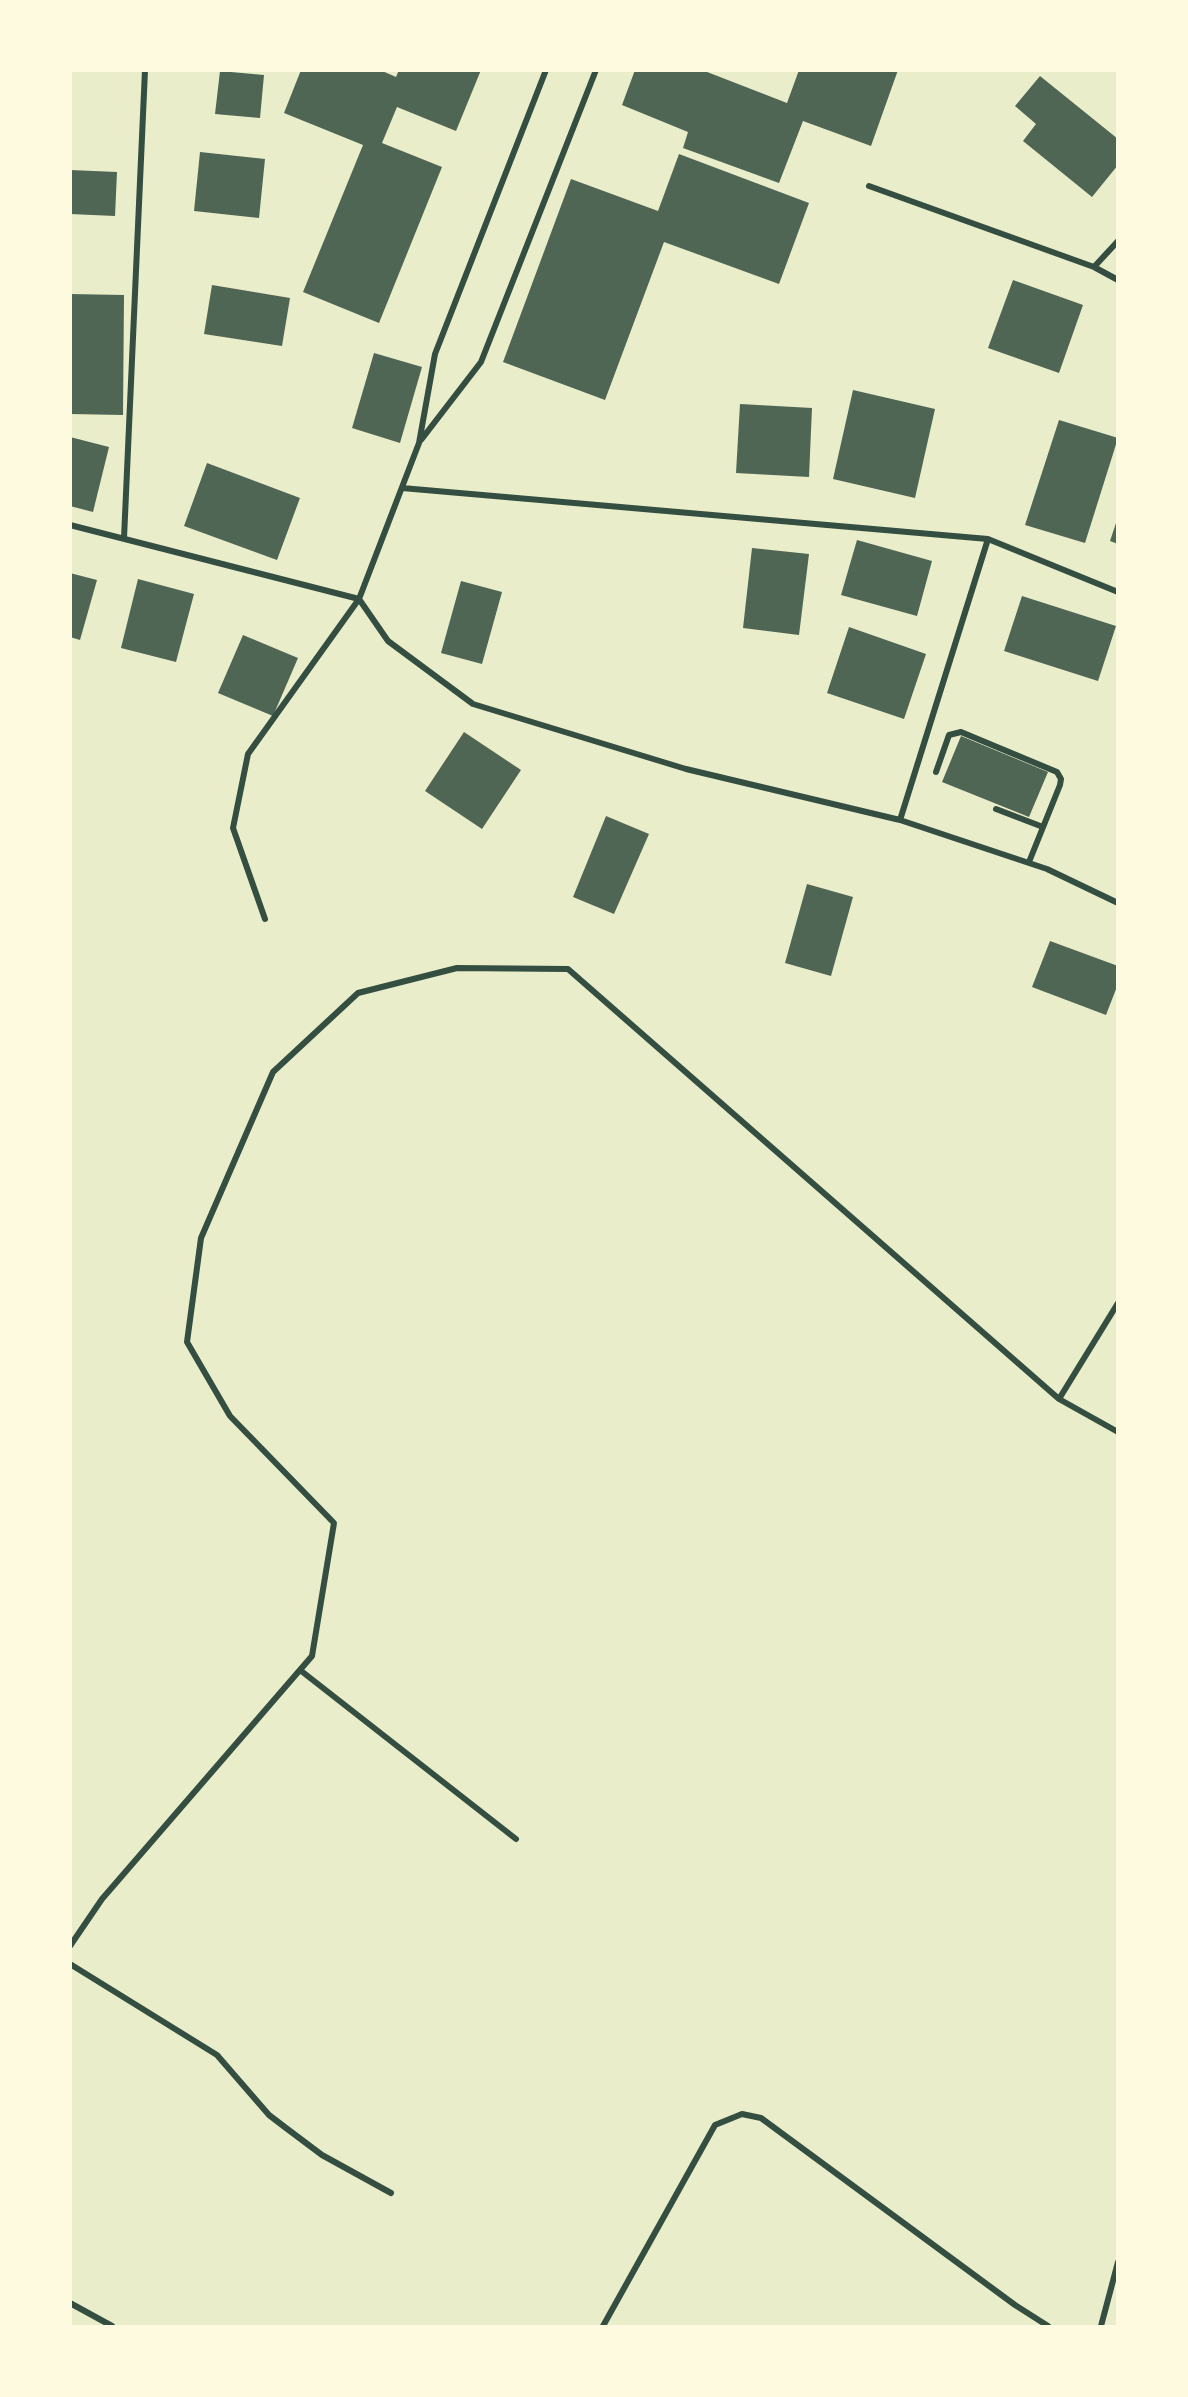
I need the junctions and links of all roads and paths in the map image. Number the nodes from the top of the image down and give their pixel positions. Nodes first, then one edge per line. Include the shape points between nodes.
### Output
1 (145, 70) edge
2 (546, 70) edge
3 (596, 70) edge
4 (868, 186) dead end
5 (1118, 241) edge
6 (1094, 267) junction
7 (1118, 280) edge
8 (419, 443) junction
9 (402, 488) junction
10 (70, 525) edge
11 (124, 538) junction
12 (988, 539) junction
13 (1118, 592) edge
14 (359, 599) junction
15 (936, 772) dead end
16 (996, 809) dead end
17 (900, 820) junction
18 (1043, 827) junction
19 (1029, 862) junction
20 (1118, 903) edge
21 (265, 919) dead end
22 (1118, 1303) edge
23 (1059, 1399) junction
24 (1118, 1432) edge
25 (300, 1670) junction
26 (516, 1839) dead end
27 (70, 1946) edge
28 (70, 1964) edge
29 (391, 2193) dead end
30 (1118, 2262) edge
31 (70, 2303) edge
32 (112, 2326) edge
33 (603, 2326) edge
34 (1048, 2326) edge
35 (1101, 2326) edge

1 - 11 street
2 - 8 street via 435,354
3 - 8 street via 481,362
4 - 6 street
5 - 6 street
6 - 7 street
8 - 9 street
9 - 12 street
9 - 14 street
10 - 11 street
11 - 14 street
12 - 13 street
12 - 17 street
14 - 17 street via 388,641 473,704 686,769
14 - 21 street via 248,754 233,828
15 - 18 street via 949,735 962,732 1057,772 1060,785
16 - 18 street
17 - 19 street
18 - 19 street
19 - 20 street
22 - 23 street
23 - 24 street
23 - 25 street via 568,969 457,968 358,993 273,1072 201,1238 188,1342 230,1416 334,1523 312,1656
25 - 26 street
25 - 27 street via 102,1899
28 - 29 street via 217,2055 269,2115 322,2156
30 - 35 street
31 - 32 street
33 - 34 street via 715,2125 742,2114 761,2118

